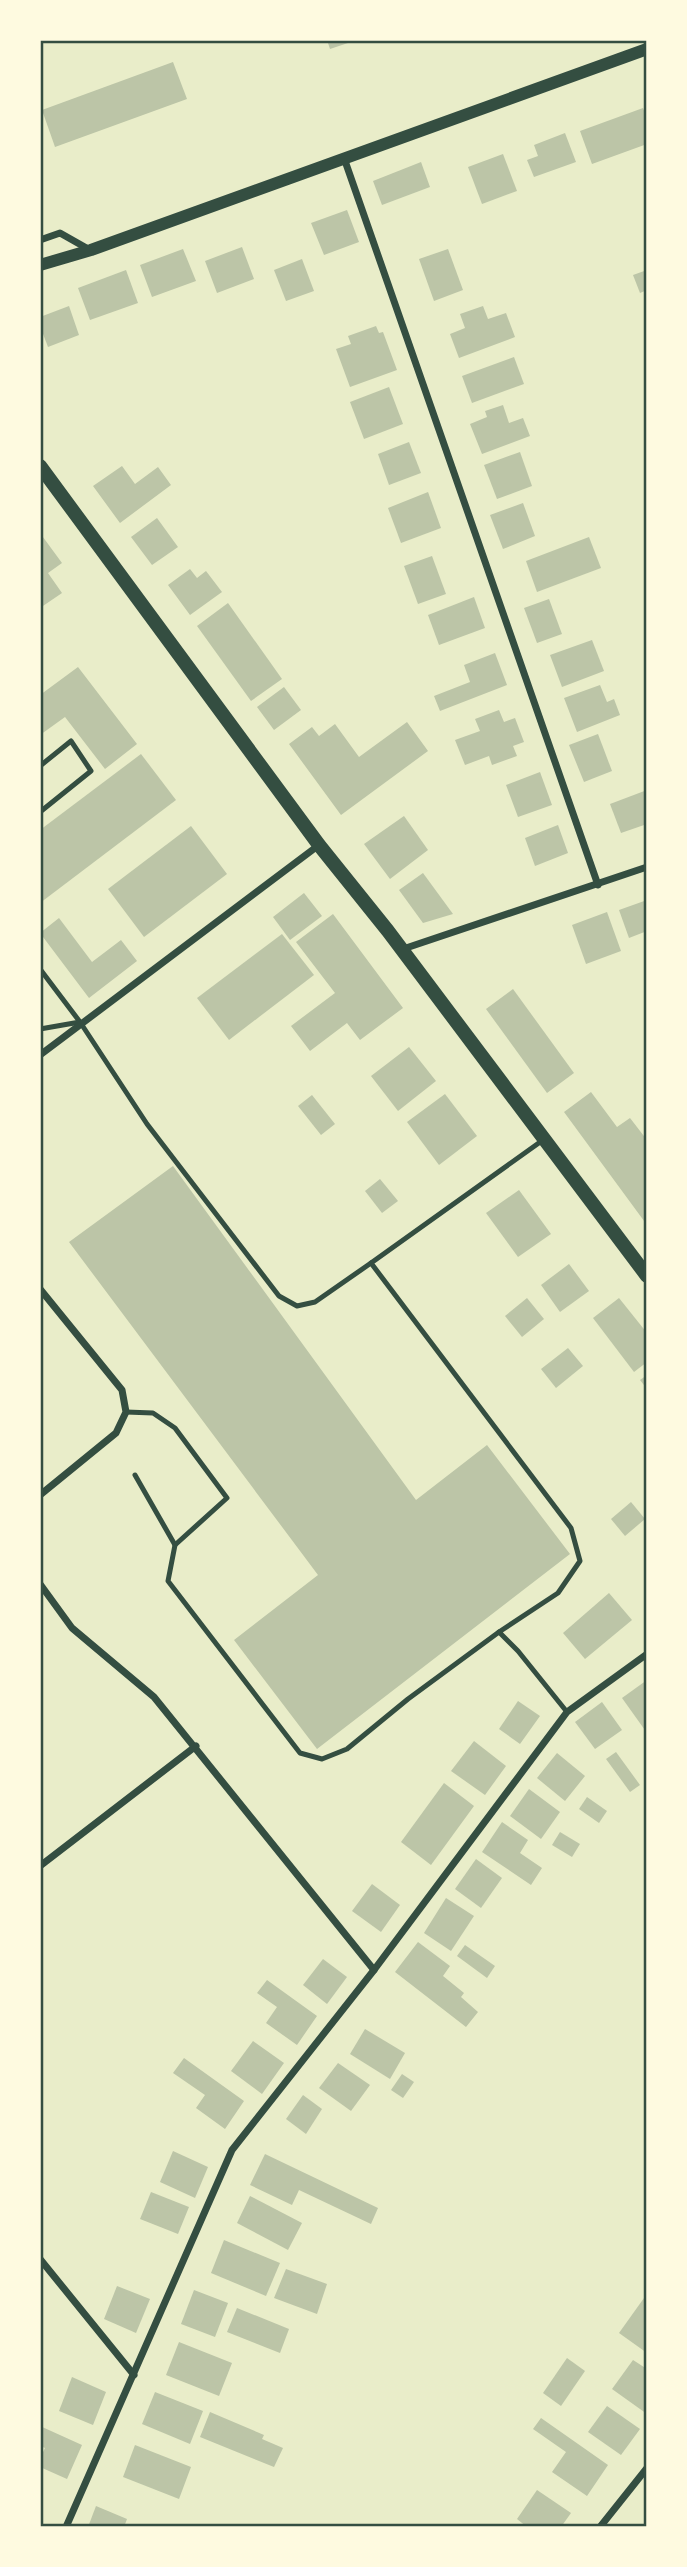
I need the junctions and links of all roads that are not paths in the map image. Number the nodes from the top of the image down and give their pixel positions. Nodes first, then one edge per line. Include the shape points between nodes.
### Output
1 (647, 49) edge
2 (344, 157) junction
3 (40, 240) edge
4 (91, 250) junction
5 (40, 265) edge
6 (40, 466) edge
7 (40, 766) edge
8 (40, 812) edge
9 (319, 845) junction
10 (647, 867) edge
11 (598, 885) junction
12 (402, 949) junction
13 (40, 969) edge
14 (80, 1022) junction
15 (40, 1029) edge
16 (40, 1055) edge
17 (544, 1139) junction
18 (371, 1263) junction
19 (647, 1276) edge
20 (40, 1289) edge
21 (125, 1412) junction
22 (135, 1475) dead end
23 (40, 1495) edge
24 (175, 1545) junction
25 (40, 1584) edge
26 (499, 1632) junction
27 (647, 1654) edge
28 (567, 1712) junction
29 (196, 1746) junction
30 (40, 1866) edge
31 (374, 1970) junction
32 (40, 2259) edge
33 (134, 2375) junction
34 (647, 2468) edge
35 (66, 2527) edge
36 (600, 2527) edge

1 - 2 street
2 - 4 street
2 - 11 street
3 - 4 street via 60,233
4 - 5 street
6 - 9 main road
7 - 8 lane via 71,741 92,771
9 - 12 main road
9 - 14 street
10 - 11 street
11 - 12 street
12 - 17 main road
13 - 14 lane
14 - 15 lane
14 - 16 street
14 - 18 lane via 147,1124 279,1296 297,1306 315,1302
17 - 18 lane
17 - 19 main road
18 - 26 lane via 571,1528 580,1561 558,1593
20 - 21 street via 122,1390
21 - 23 street via 116,1433
21 - 24 lane via 153,1413 175,1428 226,1499
22 - 24 lane
24 - 26 lane via 168,1581 300,1753 322,1759 347,1749
25 - 29 street via 72,1628 155,1697
26 - 28 lane
27 - 28 street
28 - 31 street
29 - 30 street
29 - 31 street
31 - 33 street via 232,2150
32 - 33 street
33 - 35 street
34 - 36 street

